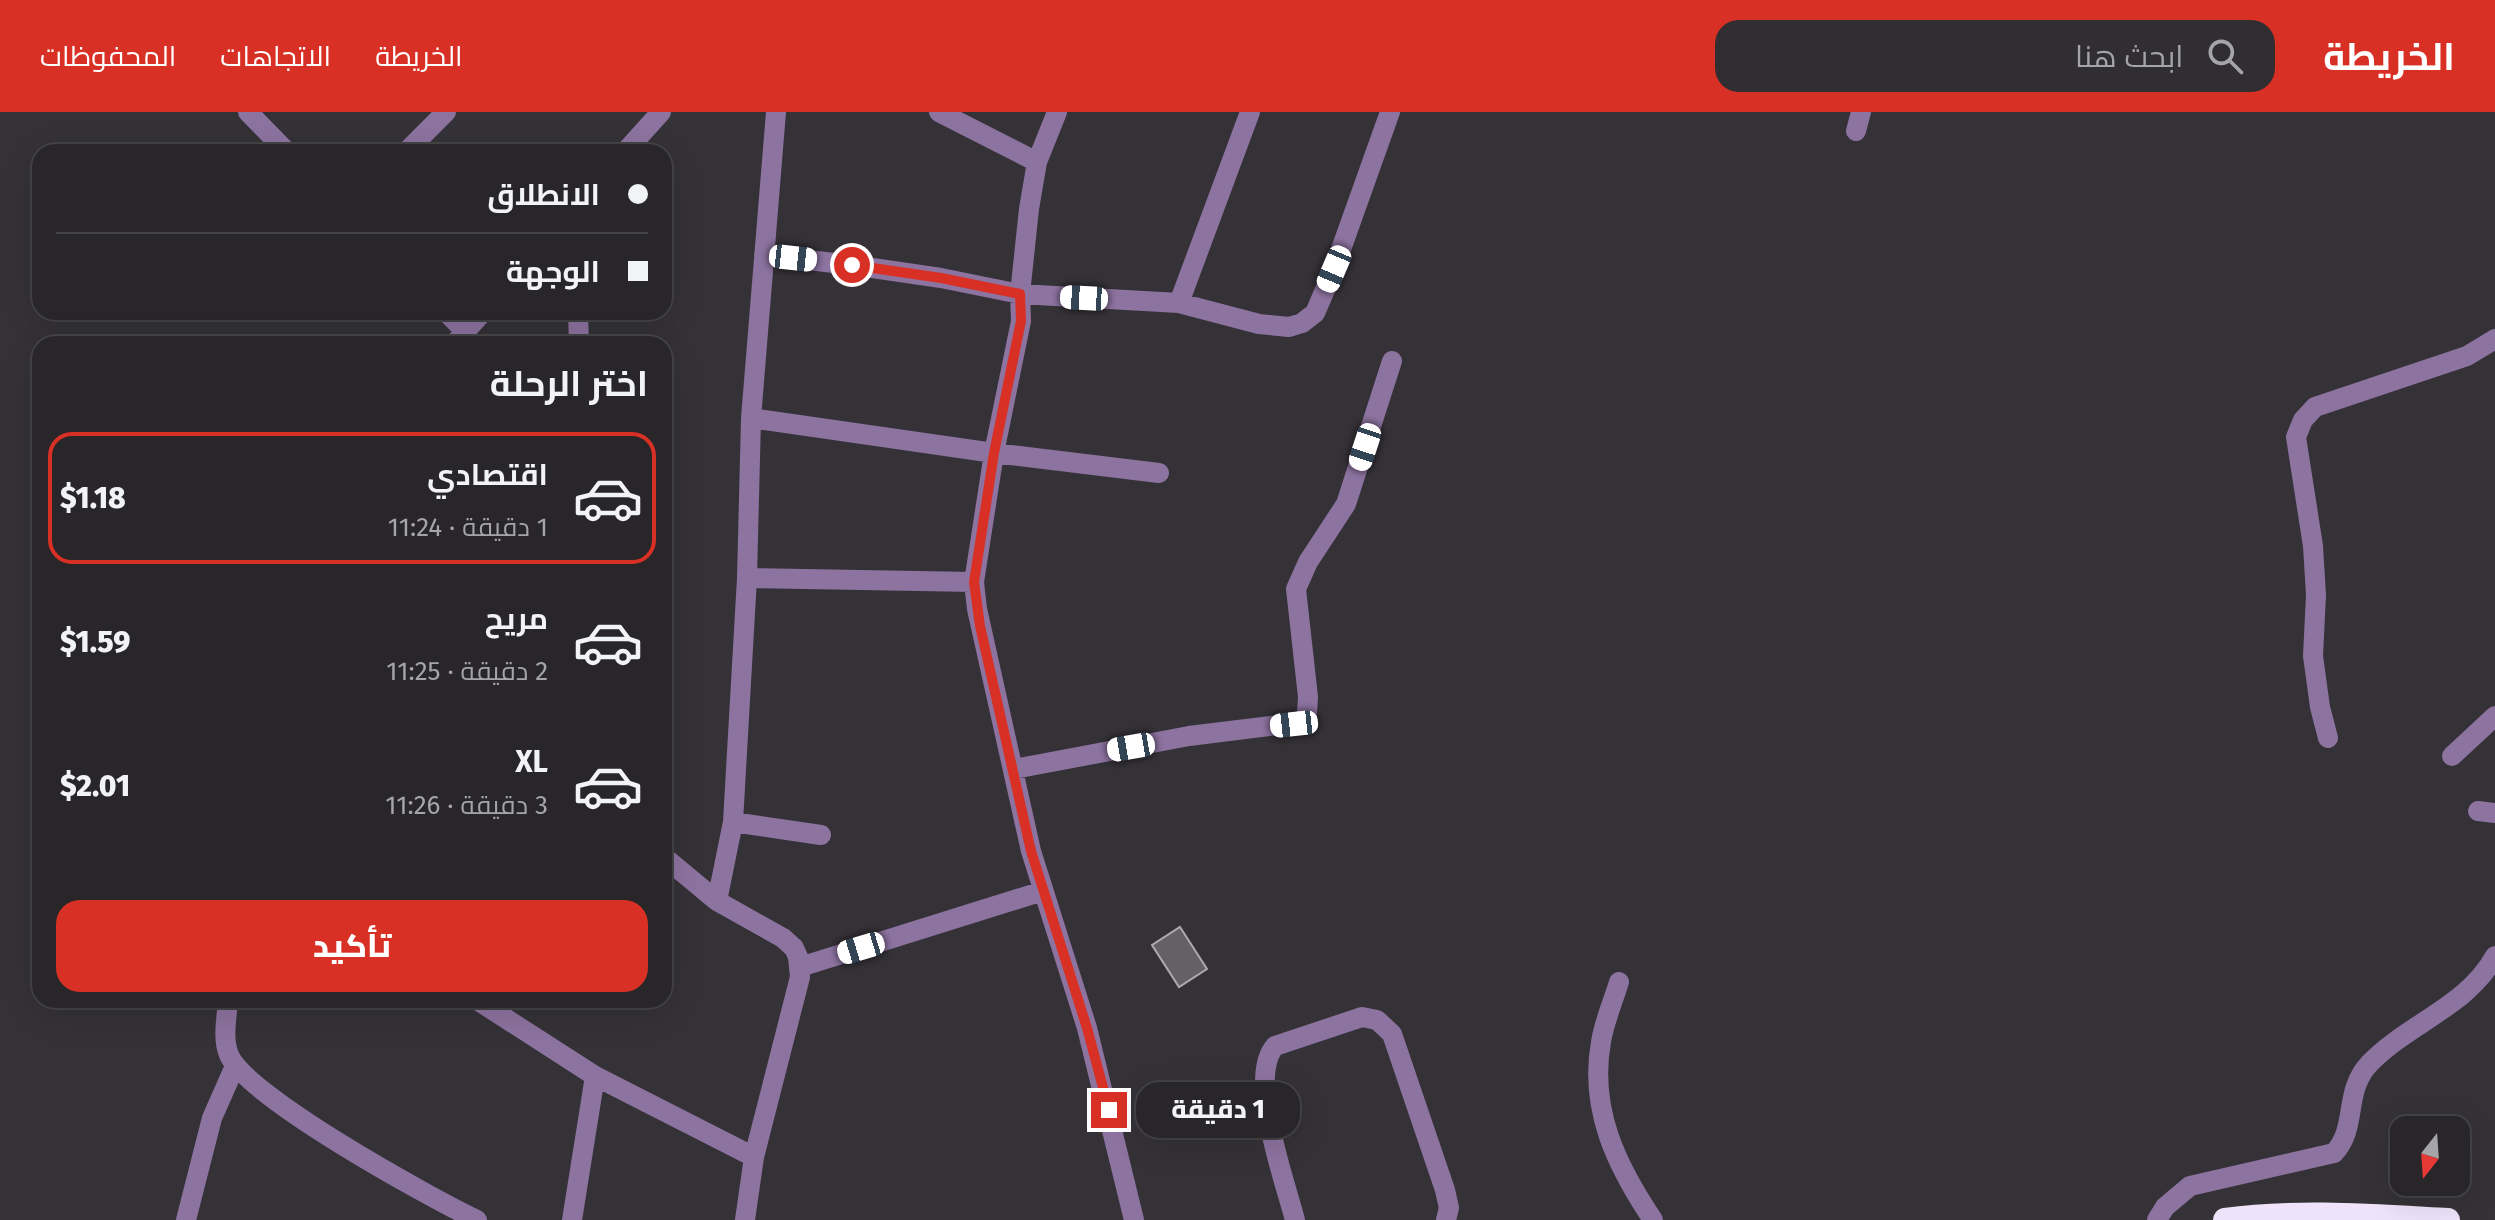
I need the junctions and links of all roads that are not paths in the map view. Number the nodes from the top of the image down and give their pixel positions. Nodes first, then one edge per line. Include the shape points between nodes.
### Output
1 (248, 112) edge
2 (446, 112) edge
3 (661, 112) edge
4 (776, 112) edge
5 (939, 112) edge
6 (1057, 112) edge
7 (1250, 112) edge
8 (1390, 112) edge
9 (279, 144) edge
10 (414, 144) edge
11 (632, 144) edge
12 (1037, 162) junction
13 (764, 255) junction
14 (1020, 294) junction
15 (1179, 303) junction
16 (476, 320) edge
17 (462, 336) edge
18 (2495, 339) edge
19 (1392, 361) dead end
20 (751, 418) junction
21 (994, 453) junction
22 (1159, 473) dead end
23 (747, 578) junction
24 (974, 582) junction
25 (2495, 716) edge
26 (2328, 738) dead end
27 (2452, 756) dead end
28 (1014, 769) junction
29 (733, 822) junction
30 (821, 835) dead end
31 (672, 864) edge
32 (1043, 891) junction
33 (717, 901) junction
34 (2495, 956) edge
35 (800, 967) junction
36 (1619, 982) dead end
37 (227, 1008) edge
38 (489, 1008) edge
39 (235, 1066) junction
40 (595, 1076) junction
41 (754, 1157) junction
42 (186, 1220) edge
43 (477, 1220) edge
44 (572, 1220) edge
45 (745, 1220) edge
46 (1134, 1220) edge
47 (1295, 1220) edge
48 (1446, 1220) edge
49 (1653, 1220) edge
50 (2157, 1220) edge
51 (2225, 1220) edge
52 (2448, 1220) edge

1 - 9 street
2 - 10 street
3 - 11 street
4 - 13 street
5 - 12 street
6 - 12 street
7 - 15 street
8 - 15 street via 1315,313 1289,327
12 - 14 street
13 - 14 street
13 - 20 street
14 - 15 street
14 - 21 street via 1021,321
16 - 17 street
18 - 26 street via 2467,356 2315,407 2303,420 2296,437 2313,546 2313,656
19 - 28 street via 1346,504 1296,589 1308,697 1302,722 1189,736
20 - 21 street
20 - 23 street
21 - 22 street
21 - 24 street
23 - 24 street
23 - 29 street
24 - 28 street
25 - 27 street
28 - 32 street
29 - 30 street
29 - 33 street
31 - 33 street
32 - 35 street
32 - 46 street via 1087,1028
33 - 35 street via 783,938 794,948
34 - 50 street via 2477,981 2392,1044 2361,1074 2343,1144 2334,1153 2190,1186
35 - 41 street
36 - 49 street via 1601,1040 1597,1088 1614,1153
37 - 39 street via 225,1042
38 - 40 street
39 - 42 street via 212,1118
39 - 43 street via 270,1097 332,1138
40 - 41 street
40 - 44 street
41 - 45 street
47 - 48 street via 1268,1112 1268,1054 1275,1046 1362,1017 1377,1020 1392,1034 1445,1190
51 - 52 highway via 2355,1215

